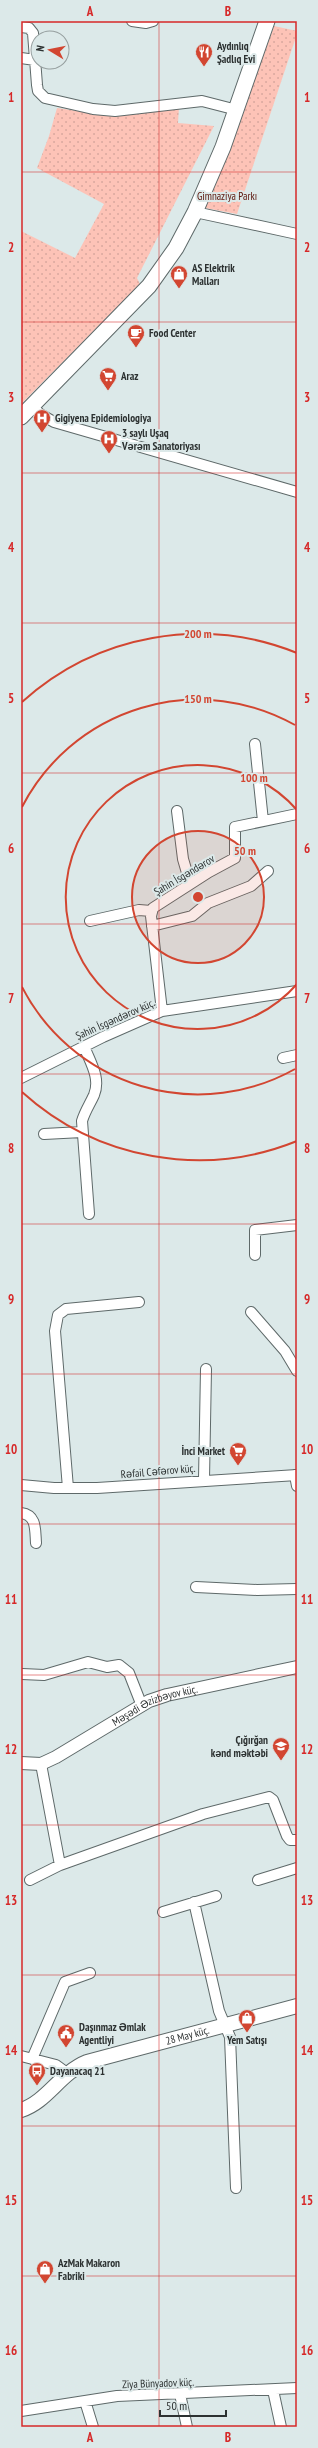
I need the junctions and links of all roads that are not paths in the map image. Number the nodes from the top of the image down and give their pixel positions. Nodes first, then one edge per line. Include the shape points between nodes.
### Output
1 (132, 21) edge
2 (153, 21) edge
3 (266, 21) edge
4 (21, 26) edge
5 (31, 30) edge
6 (36, 70) edge
7 (237, 110) junction
8 (194, 212) junction
9 (297, 234) edge
10 (32, 406) junction
11 (21, 417) edge
12 (297, 492) edge
13 (256, 744) dead end
14 (177, 811) dead end
15 (297, 814) edge
16 (263, 821) junction
17 (268, 871) dead end
18 (190, 884) junction
19 (151, 911) junction
20 (90, 921) dead end
21 (152, 926) junction
22 (297, 991) edge
23 (162, 1011) junction
24 (84, 1046) junction
25 (297, 1055) edge
26 (283, 1058) dead end
27 (21, 1078) edge
28 (82, 1132) junction
29 (44, 1134) dead end
30 (89, 1214) dead end
31 (297, 1225) edge
32 (255, 1255) dead end
33 (139, 1302) dead end
34 (251, 1312) dead end
35 (206, 1369) dead end
36 (297, 1371) edge
37 (296, 1475) edge
38 (204, 1479) junction
39 (21, 1485) edge
40 (297, 1486) edge
41 (68, 1488) junction
42 (21, 1513) edge
43 (36, 1544) dead end
44 (196, 1587) dead end
45 (297, 1589) edge
46 (297, 1666) edge
47 (22, 1674) edge
48 (142, 1706) junction
49 (21, 1764) edge
50 (41, 1764) junction
51 (297, 1840) edge
52 (60, 1865) junction
53 (297, 1868) edge
54 (30, 1880) dead end
55 (258, 1880) dead end
56 (216, 1896) dead end
57 (194, 1902) junction
58 (163, 1912) dead end
59 (90, 1973) dead end
60 (297, 2006) edge
61 (225, 2025) junction
62 (21, 2056) edge
63 (32, 2059) junction
64 (67, 2073) junction
65 (21, 2110) edge
66 (236, 2188) dead end
67 (297, 2388) edge
68 (273, 2390) junction
69 (180, 2394) junction
70 (85, 2401) junction
71 (21, 2411) edge
72 (92, 2427) edge
73 (187, 2427) edge
74 (281, 2427) edge

1 - 2 street
3 - 7 main road
4 - 5 street
6 - 7 street via 38,90 45,98 104,111 202,101
7 - 8 main road
8 - 9 street
8 - 10 main road via 176,248 148,286
10 - 11 main road
10 - 12 street via 54,422
13 - 16 street
14 - 18 street via 183,859
15 - 16 street, Şahin İsgəndərov
16 - 18 street, Şahin İsgəndərov via 235,827 235,858
17 - 21 street via 251,886 208,903 192,916
18 - 19 street, Şahin İsgəndərov
19 - 20 street via 139,910
19 - 21 street, Şahin İsgəndərov
21 - 23 street, Şahin İsgəndərov
22 - 23 street, Şahin İsgəndərov küç.
23 - 24 street, Şahin İsgəndərov küç.
24 - 27 street, Şahin İsgəndərov küç.
24 - 28 street via 97,1083 93,1097 84,1112
25 - 26 street
28 - 29 street
28 - 30 street
31 - 32 street via 255,1230
33 - 41 street via 66,1309 58,1315 55,1331
34 - 36 street via 286,1351
35 - 38 street
37 - 38 street, Rəfail Cəfərov küç.
37 - 40 street
38 - 41 street, Rəfail Cəfərov küç.
39 - 41 street, Rəfail Cəfərov küç.
42 - 43 street via 33,1518
44 - 45 street
46 - 48 street, Məşədi Əzizbəyov küç. via 167,1695
47 - 48 street via 44,1675 88,1662 107,1667 119,1665 129,1673
48 - 50 street, Məşədi Əzizbəyov küç.
49 - 50 street, Məşədi Əzizbəyov küç.
50 - 52 street
51 - 52 street via 290,1840 287,1836 273,1800 269,1797 202,1814
52 - 54 street
53 - 55 street
56 - 57 street
57 - 58 street
57 - 61 street via 219,2011
59 - 63 street via 65,1982
60 - 61 main road, 28 May küç.
61 - 64 main road, 28 May küç. via 98,2059
61 - 66 street via 230,2043
62 - 63 street
63 - 64 street via 56,2065
64 - 65 main road, 28 May küç. via 37,2102
67 - 68 street, Ziya Bünyadov küç.
68 - 69 street, Ziya Bünyadov küç.
68 - 74 street
69 - 70 street, Ziya Bünyadov küç. via 118,2396
69 - 73 street
70 - 71 street, Ziya Bünyadov küç.
70 - 72 street

